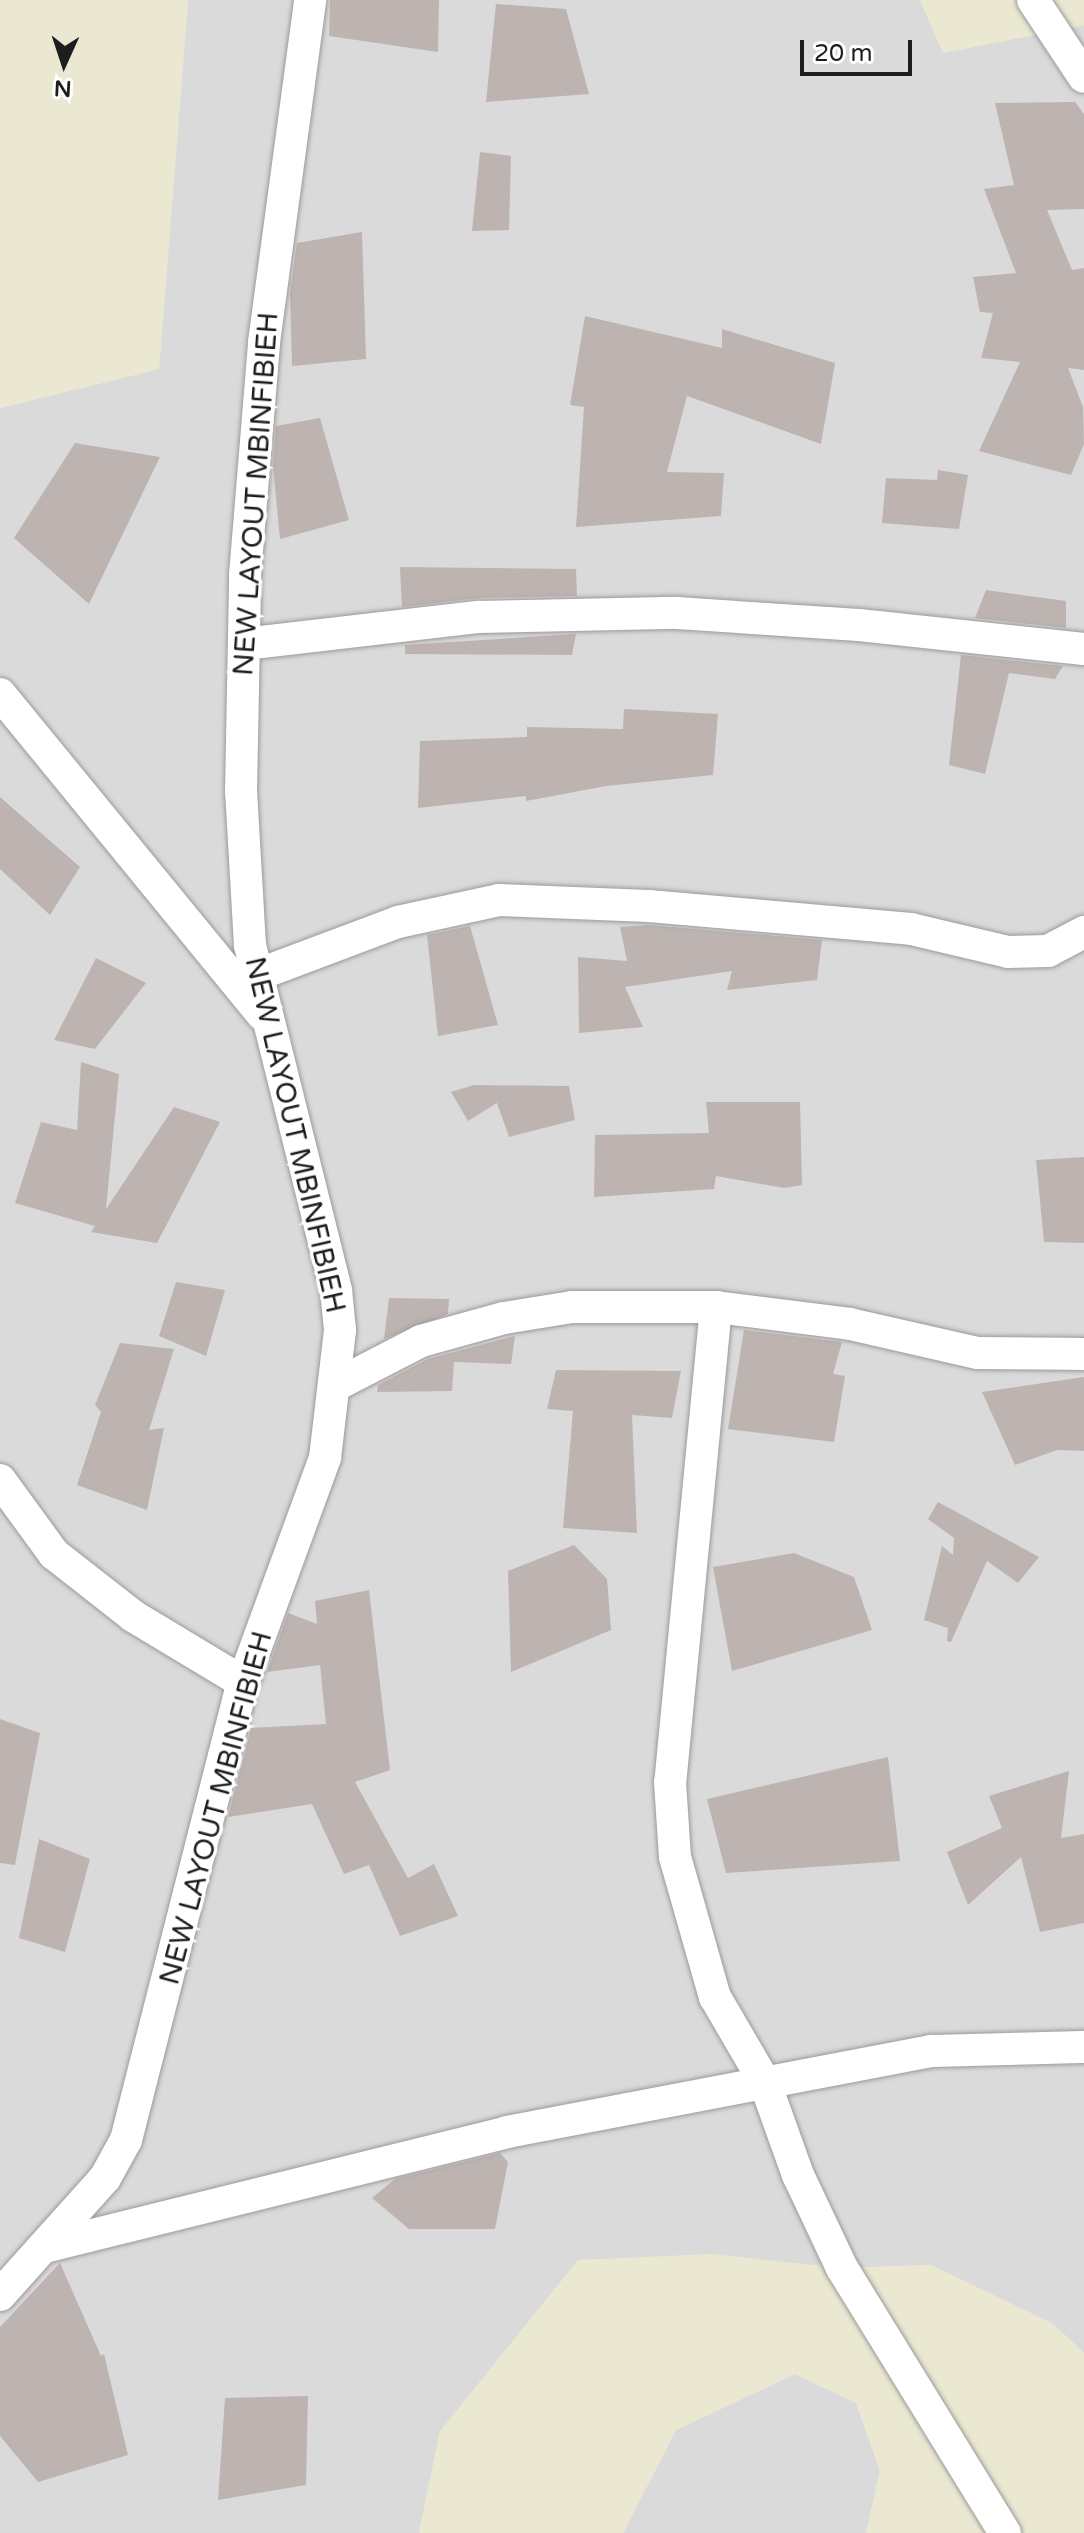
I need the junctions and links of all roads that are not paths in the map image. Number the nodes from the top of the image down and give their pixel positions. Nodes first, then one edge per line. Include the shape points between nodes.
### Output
1 (310, 0) edge
2 (1033, 0) edge
3 (1084, 77) edge
4 (244, 644) junction
5 (1084, 649) edge
6 (0, 694) edge
7 (12, 731) edge
8 (1084, 932) edge
9 (257, 975) junction
10 (267, 1019) junction
11 (716, 1307) junction
12 (1084, 1354) edge
13 (334, 1386) junction
14 (0, 1480) edge
15 (243, 1682) junction
16 (1084, 2047) edge
17 (1045, 2050) junction
18 (1084, 2075) edge
19 (765, 2083) junction
20 (44, 2247) junction
21 (0, 2295) edge
22 (1005, 2533) edge

1 - 4 street, NEW LAYOUT MBINFIBIEH via 264,342
2 - 3 street
4 - 5 street via 479,617 677,613 859,625
4 - 9 street, NEW LAYOUT MBINFIBIEH via 241,792 250,946
6 - 7 street
7 - 10 street
8 - 9 street via 1048,951 1008,952 911,929 649,906 499,900 398,922
9 - 10 street, NEW LAYOUT MBINFIBIEH
10 - 13 street, NEW LAYOUT MBINFIBIEH via 336,1290 340,1330
11 - 12 street via 850,1324 978,1353
11 - 13 street via 572,1307 504,1318 421,1341
11 - 19 street via 670,1782 675,1857 715,1997
13 - 15 street, NEW LAYOUT MBINFIBIEH via 325,1458
14 - 15 street via 54,1554 133,1616
15 - 20 street, NEW LAYOUT MBINFIBIEH via 134,2117 105,2178
16 - 17 street
17 - 18 street via 1077,2063
17 - 19 street via 931,2051
19 - 20 street via 507,2132
19 - 22 street via 798,2175 842,2268
20 - 21 street, NEW LAYOUT MBINFIBIEH

